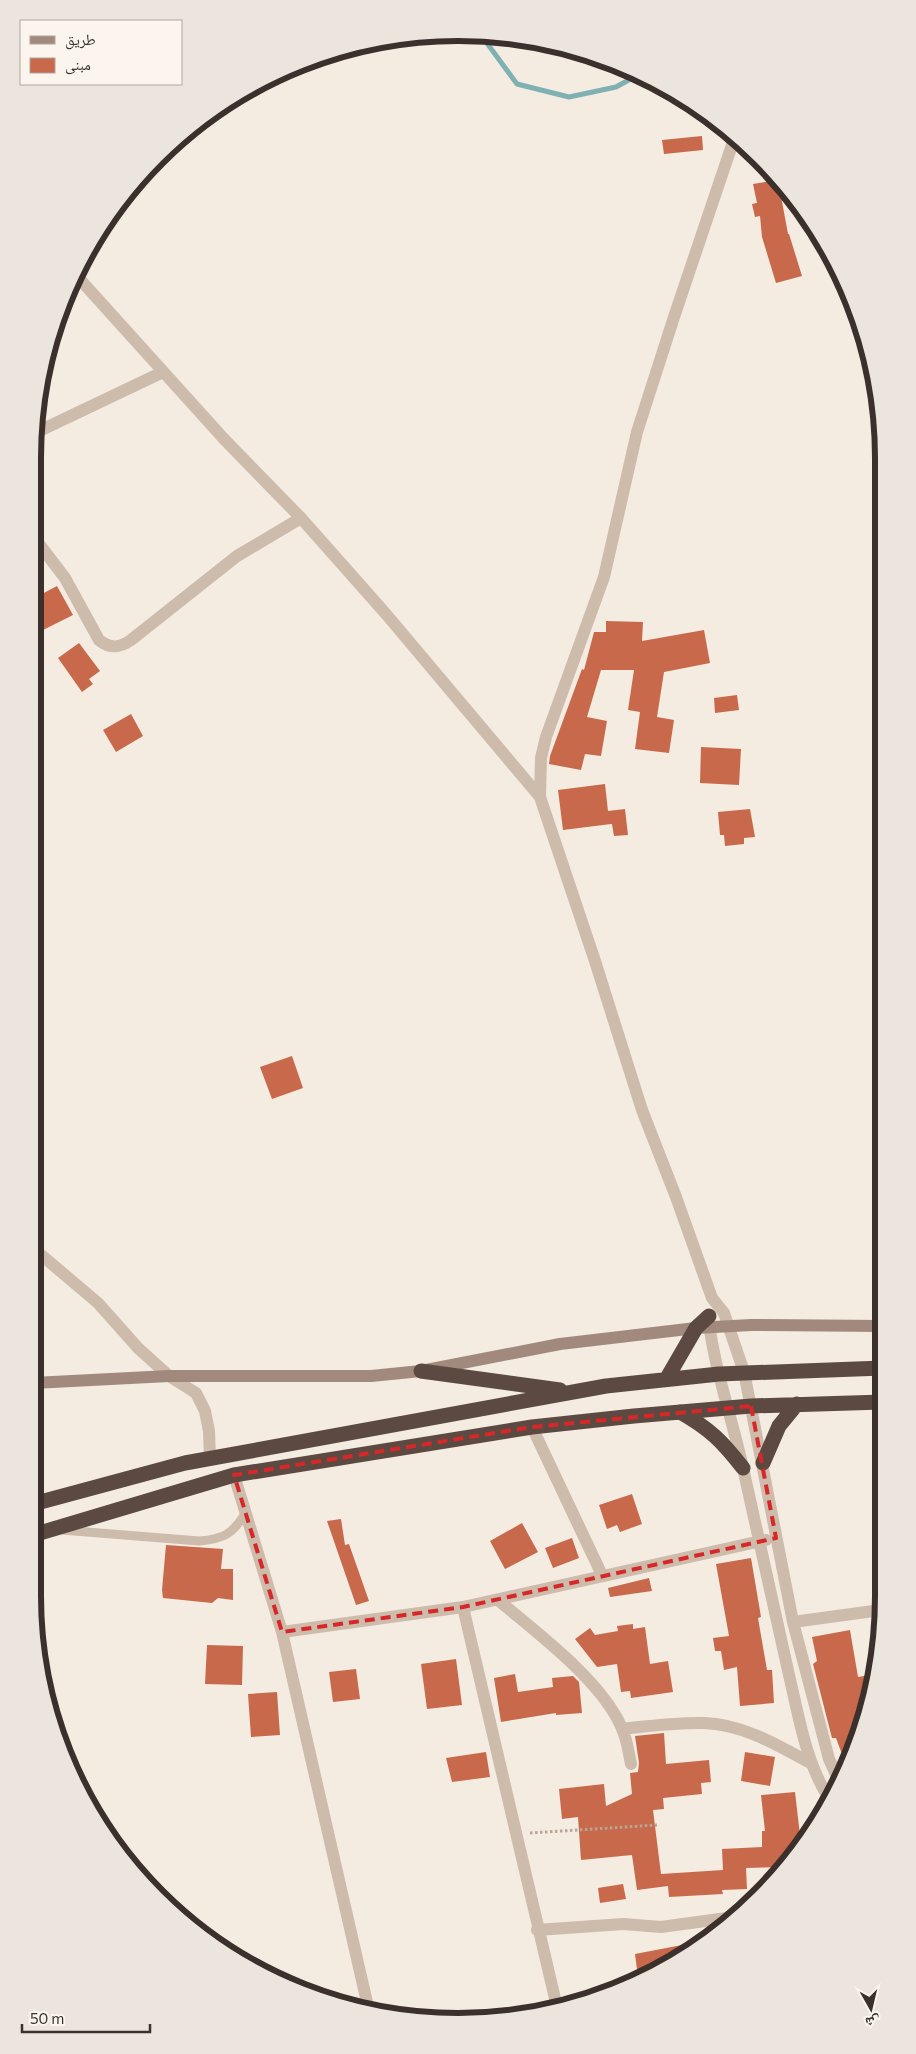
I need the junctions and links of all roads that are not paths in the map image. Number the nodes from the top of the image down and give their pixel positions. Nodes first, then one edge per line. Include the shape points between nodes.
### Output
1 (732, 144) edge
2 (81, 281) edge
3 (163, 372) junction
4 (42, 430) edge
5 (301, 518) junction
6 (41, 547) edge
7 (540, 797) junction
8 (41, 1255) edge
9 (712, 1298) junction
10 (705, 1324) junction
11 (727, 1326) junction
12 (875, 1326) edge
13 (875, 1368) edge
14 (421, 1371) junction
15 (744, 1372) junction
16 (719, 1374) junction
17 (169, 1376) junction
18 (667, 1378) junction
19 (41, 1383) edge
20 (573, 1392) junction
21 (875, 1402) edge
22 (797, 1404) junction
23 (751, 1406) junction
24 (728, 1408) junction
25 (680, 1412) junction
26 (532, 1427) junction
27 (210, 1459) junction
28 (763, 1463) junction
29 (743, 1468) junction
30 (234, 1475) junction
31 (41, 1502) edge
32 (246, 1512) junction
33 (51, 1529) junction
34 (41, 1532) edge
35 (776, 1538) junction
36 (758, 1542) junction
37 (602, 1576) junction
38 (498, 1600) junction
39 (463, 1607) junction
40 (874, 1611) edge
41 (793, 1622) junction
42 (282, 1632) junction
43 (622, 1729) junction
44 (631, 1764) dead end
45 (812, 1764) junction
46 (835, 1773) edge
47 (825, 1792) edge
48 (710, 1926) edge
49 (537, 1930) junction
50 (555, 2002) edge
51 (367, 2003) edge

1 - 7 street via 637,432 601,585 546,737 541,758
2 - 3 street
3 - 4 street
3 - 5 street
5 - 6 street via 237,556 131,640 114,647 100,640 65,578
5 - 7 street
7 - 9 street via 642,1110
8 - 17 street via 98,1302 138,1348
9 - 10 street
9 - 11 street via 724,1314
10 - 11 street
10 - 14 street via 560,1344
10 - 16 street
10 - 18 highway
11 - 12 street
11 - 15 street
13 - 15 highway
14 - 17 street via 371,1376
14 - 20 highway
15 - 16 highway
15 - 23 street
16 - 18 highway
16 - 24 street
17 - 19 street
17 - 27 street via 201,1399 206,1411
18 - 20 highway
20 - 27 highway
21 - 22 highway
22 - 23 highway
22 - 28 highway via 779,1426
23 - 24 highway
23 - 28 street
24 - 25 highway
24 - 29 street
25 - 26 highway
25 - 29 highway via 713,1433
26 - 30 highway
26 - 37 street
27 - 31 highway
28 - 35 street
29 - 36 street
30 - 32 street
30 - 33 highway
32 - 33 lane via 237,1526 216,1540
32 - 42 street
33 - 34 highway
35 - 36 street
35 - 41 street
36 - 37 street
36 - 45 street
37 - 38 street
38 - 39 street
38 - 43 street via 605,1697
39 - 42 street
39 - 49 street
40 - 41 street
41 - 46 street
42 - 51 street
43 - 44 street
43 - 45 street via 704,1723 721,1725 767,1740
45 - 47 street
48 - 49 street via 623,1924
49 - 50 street

